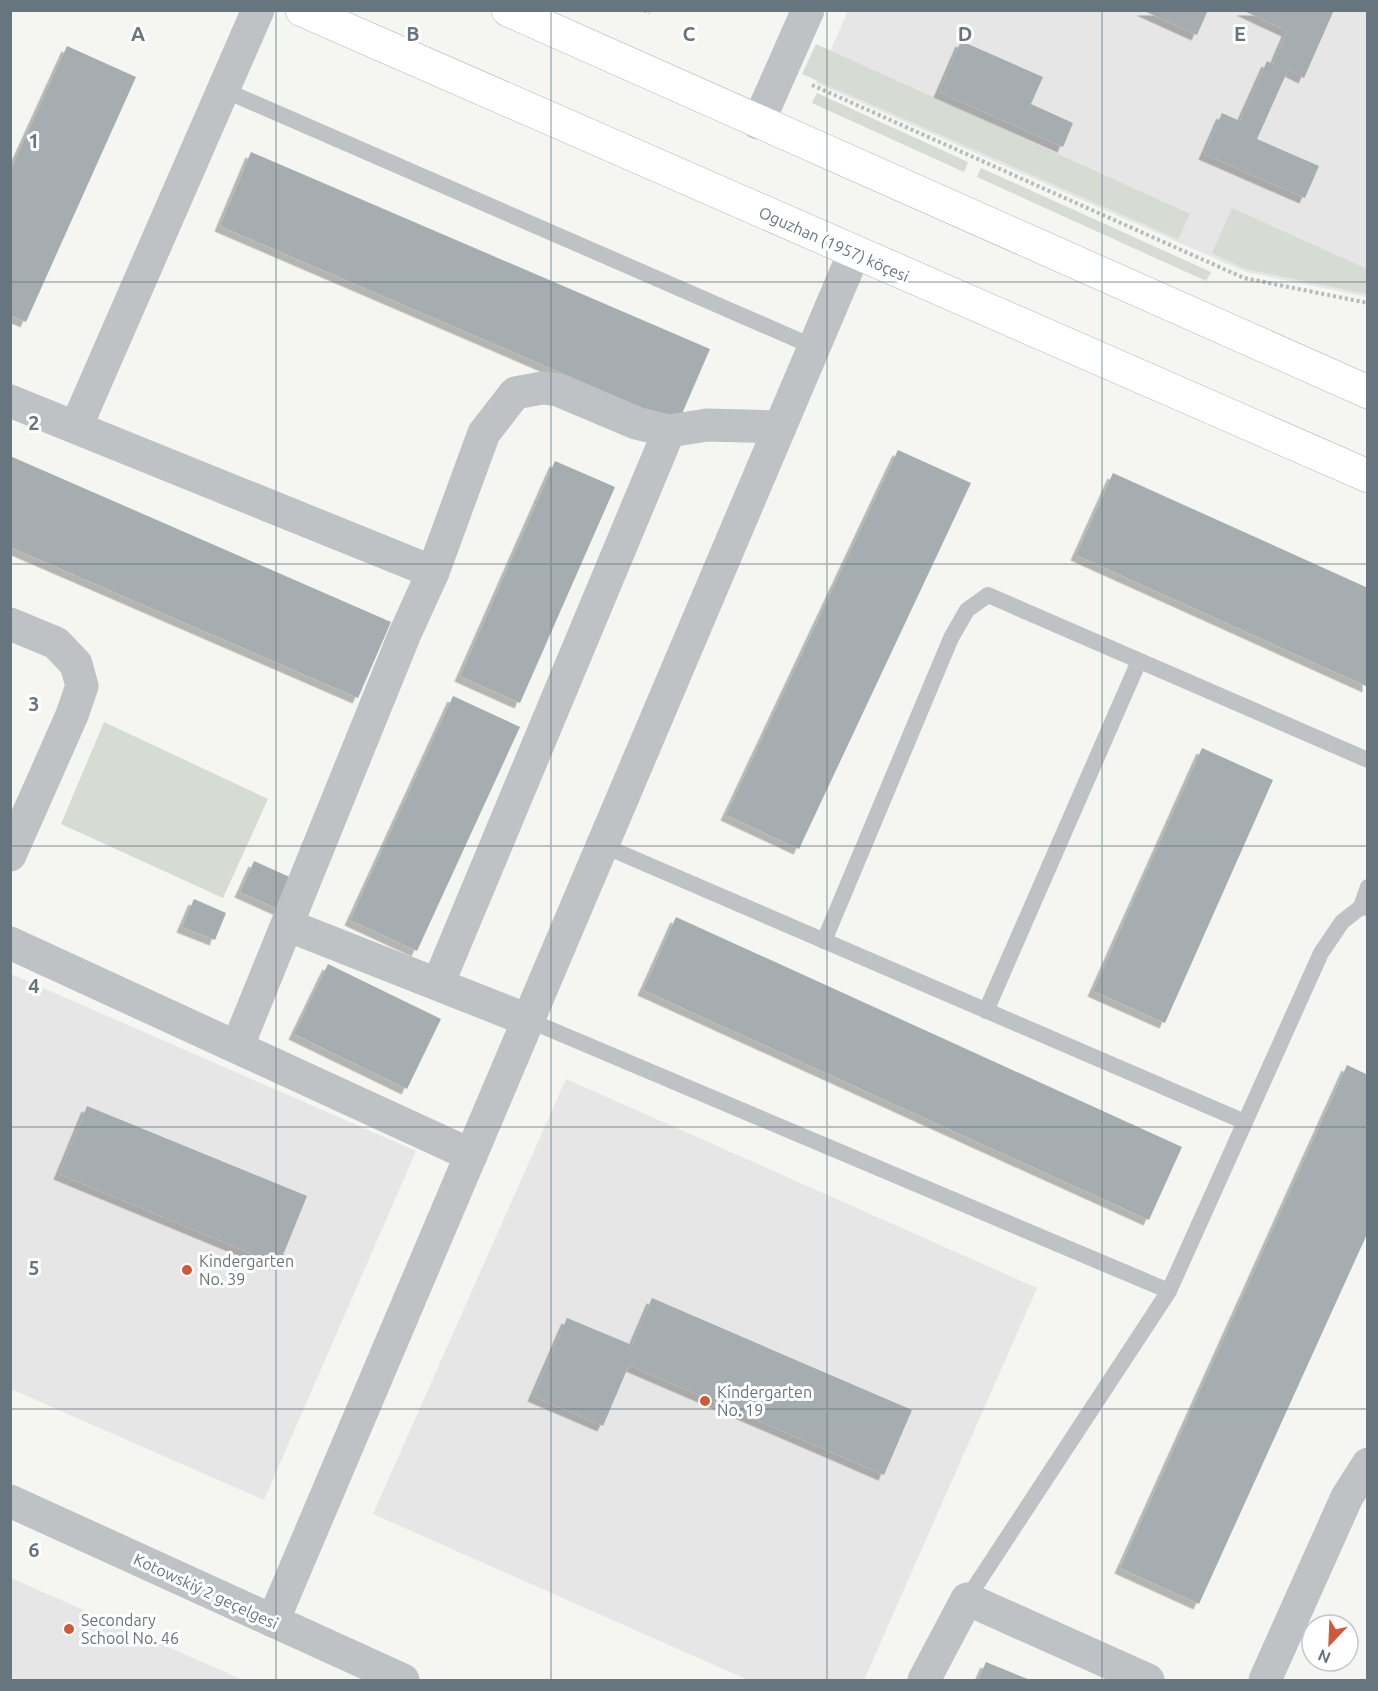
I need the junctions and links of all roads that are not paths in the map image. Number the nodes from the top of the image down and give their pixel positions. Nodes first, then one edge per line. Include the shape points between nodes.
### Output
1 (258, 10) edge
2 (302, 10) edge
3 (508, 10) edge
4 (808, 10) edge
5 (224, 90) junction
6 (758, 123) junction
7 (854, 253) junction
8 (813, 347) junction
9 (1368, 392) edge
10 (10, 401) edge
11 (76, 427) junction
12 (780, 427) junction
13 (669, 431) junction
14 (1368, 476) edge
15 (433, 573) junction
16 (10, 624) edge
17 (1140, 661) junction
18 (1368, 760) edge
19 (602, 845) junction
20 (10, 855) edge
21 (1368, 887) edge
22 (1364, 908) edge
23 (287, 925) junction
24 (824, 941) junction
25 (10, 943) edge
26 (438, 984) junction
27 (986, 1011) junction
28 (528, 1020) junction
29 (238, 1045) junction
30 (1245, 1122) junction
31 (471, 1155) junction
32 (1169, 1291) junction
33 (1368, 1464) edge
34 (10, 1501) edge
35 (1357, 1502) edge
36 (967, 1599) junction
37 (273, 1621) junction
38 (403, 1680) edge
39 (924, 1680) edge
40 (1148, 1680) edge
41 (1265, 1680) edge

1 - 5 street
2 - 7 main road, Oguzhan (1957) köçesi
3 - 6 main road
4 - 6 street
5 - 8 lane
5 - 11 street
6 - 9 main road
7 - 8 street
7 - 14 main road, Oguzhan (1957) köçesi
8 - 12 street
10 - 11 street
11 - 15 street
12 - 13 street via 707,425
12 - 19 street
13 - 15 street via 636,423 558,390 542,388 515,393 484,433
13 - 26 street
15 - 23 street
16 - 20 street via 56,643 76,664 82,686
17 - 18 lane
17 - 24 lane via 988,595 967,610 951,638
17 - 27 lane
19 - 24 lane
19 - 28 street
21 - 22 lane
22 - 30 lane via 1342,922 1321,953
23 - 26 street
23 - 29 street
24 - 27 lane
25 - 29 street
26 - 28 street
27 - 30 lane
28 - 31 street
28 - 32 lane
29 - 31 street
30 - 32 lane
31 - 37 street
32 - 36 lane
33 - 35 street
34 - 37 street, Kotowskiý 2 geçelgesi
35 - 41 street
36 - 39 street
36 - 40 street
37 - 38 street, Kotowskiý 2 geçelgesi

